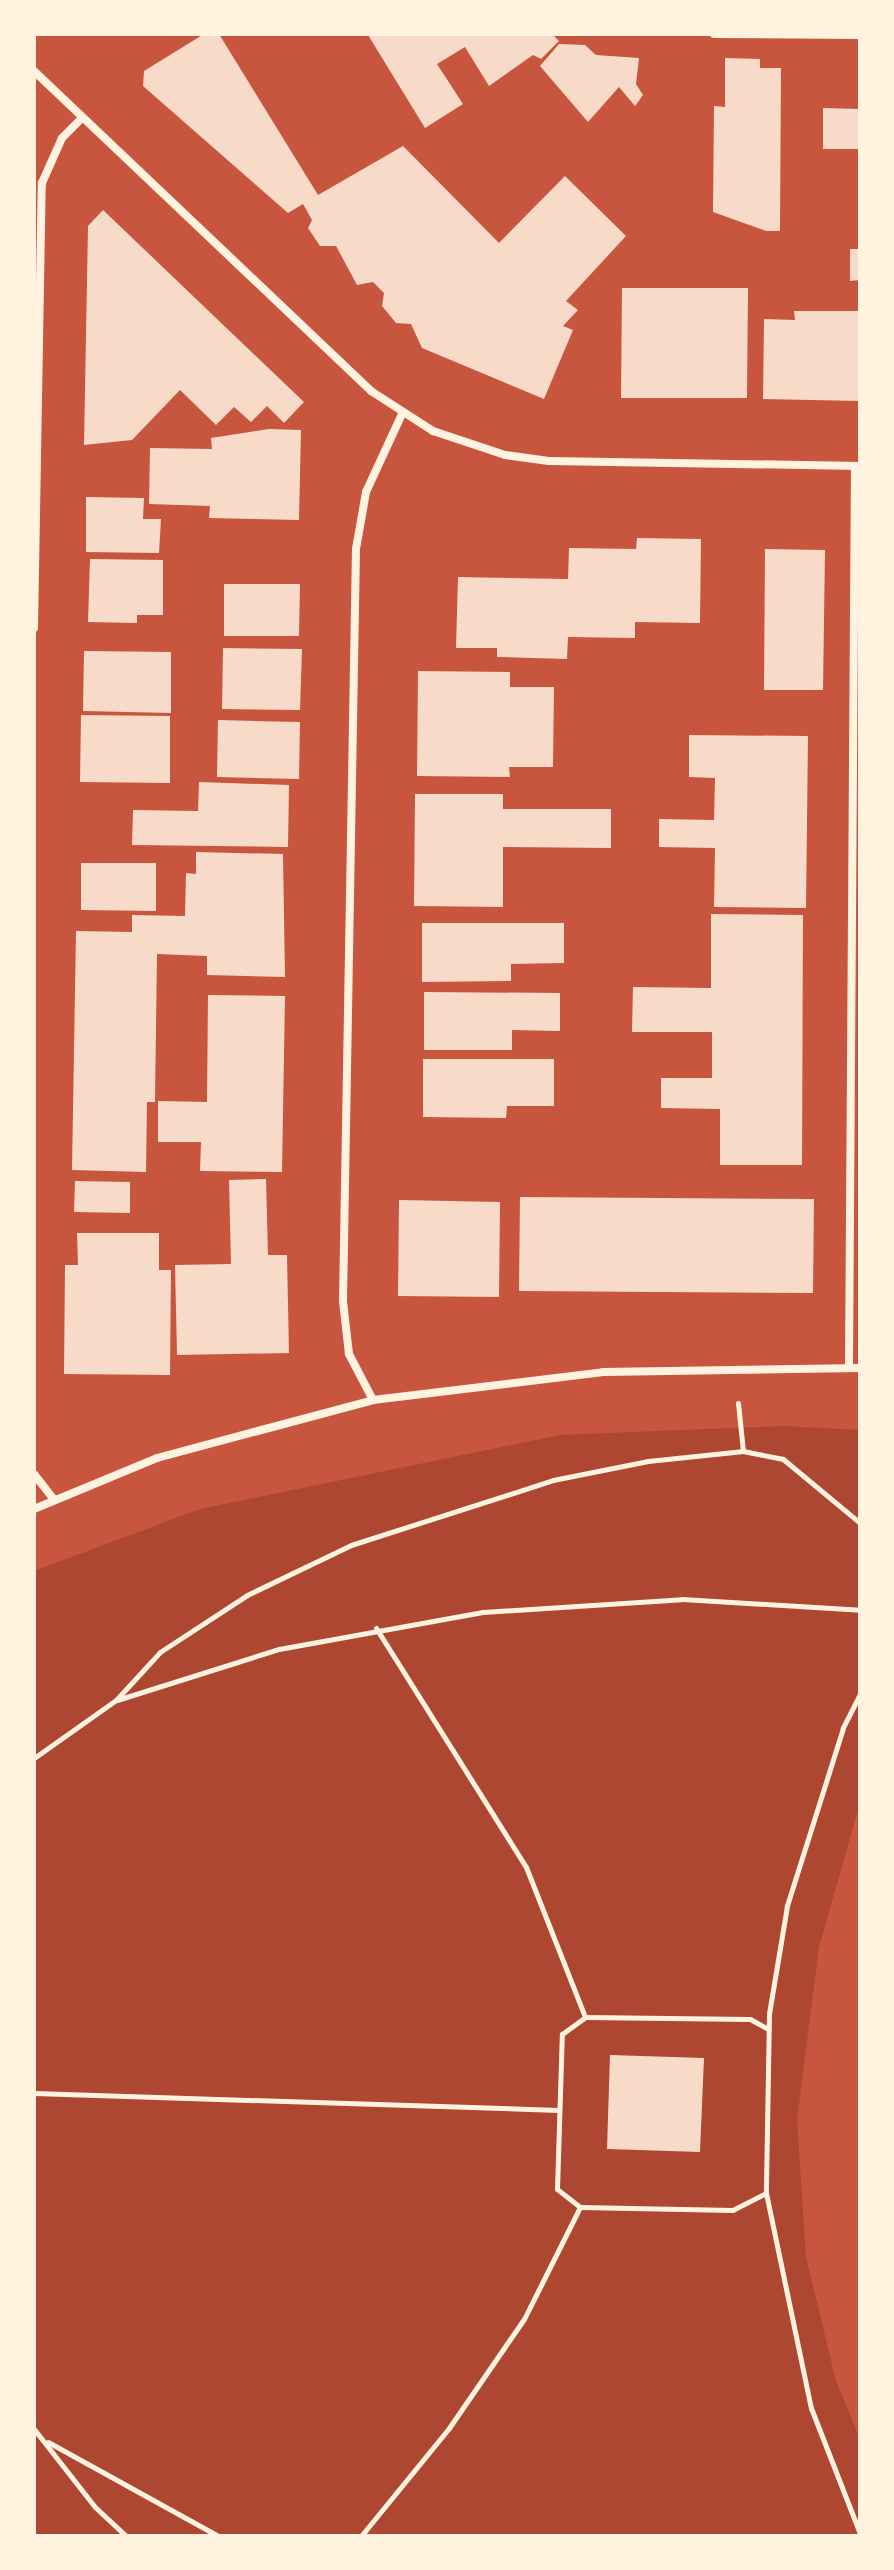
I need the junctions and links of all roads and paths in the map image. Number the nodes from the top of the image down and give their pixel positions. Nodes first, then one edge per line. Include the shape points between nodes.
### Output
1 (714, 34) edge
2 (860, 35) edge
3 (34, 71) edge
4 (82, 118) junction
5 (402, 414) junction
6 (858, 466) edge
7 (34, 628) edge
8 (849, 1367) junction
9 (860, 1368) edge
10 (373, 1400) junction
11 (739, 1414) dead end
12 (743, 1451) junction
13 (34, 1474) edge
14 (54, 1500) junction
15 (34, 1509) edge
16 (860, 1523) edge
17 (860, 1610) edge
18 (376, 1628) junction
19 (860, 1694) edge
20 (116, 1700) junction
21 (34, 1758) edge
22 (585, 2017) junction
23 (769, 2030) junction
24 (34, 2093) edge
25 (559, 2110) junction
26 (766, 2193) junction
27 (580, 2207) junction
28 (34, 2429) edge
29 (48, 2442) junction
30 (860, 2534) edge
31 (126, 2536) edge
32 (218, 2536) edge
33 (361, 2536) edge

1 - 2 street
3 - 4 street
4 - 5 street via 371,391
4 - 7 street via 62,138 42,183
5 - 6 street via 469,445 549,461
5 - 10 street via 366,492 356,549 343,1301 349,1354
6 - 8 street
8 - 9 street
8 - 10 street via 603,1372
10 - 14 street via 197,1446
11 - 12 path
12 - 16 path via 783,1459
12 - 20 path via 648,1461 553,1480 351,1545 247,1595 160,1652
13 - 14 street
14 - 15 street
17 - 18 path via 682,1599 483,1612
18 - 20 path via 279,1649
18 - 22 path via 526,1867
19 - 23 path via 843,1728 787,1906
20 - 21 path
22 - 23 path via 750,2019
22 - 25 path via 562,2034
23 - 26 path
24 - 25 path
25 - 27 path via 557,2189
26 - 27 path via 733,2210
26 - 30 path via 811,2408
27 - 33 path via 524,2319 449,2428
28 - 29 path
29 - 31 path via 95,2507
29 - 32 path

